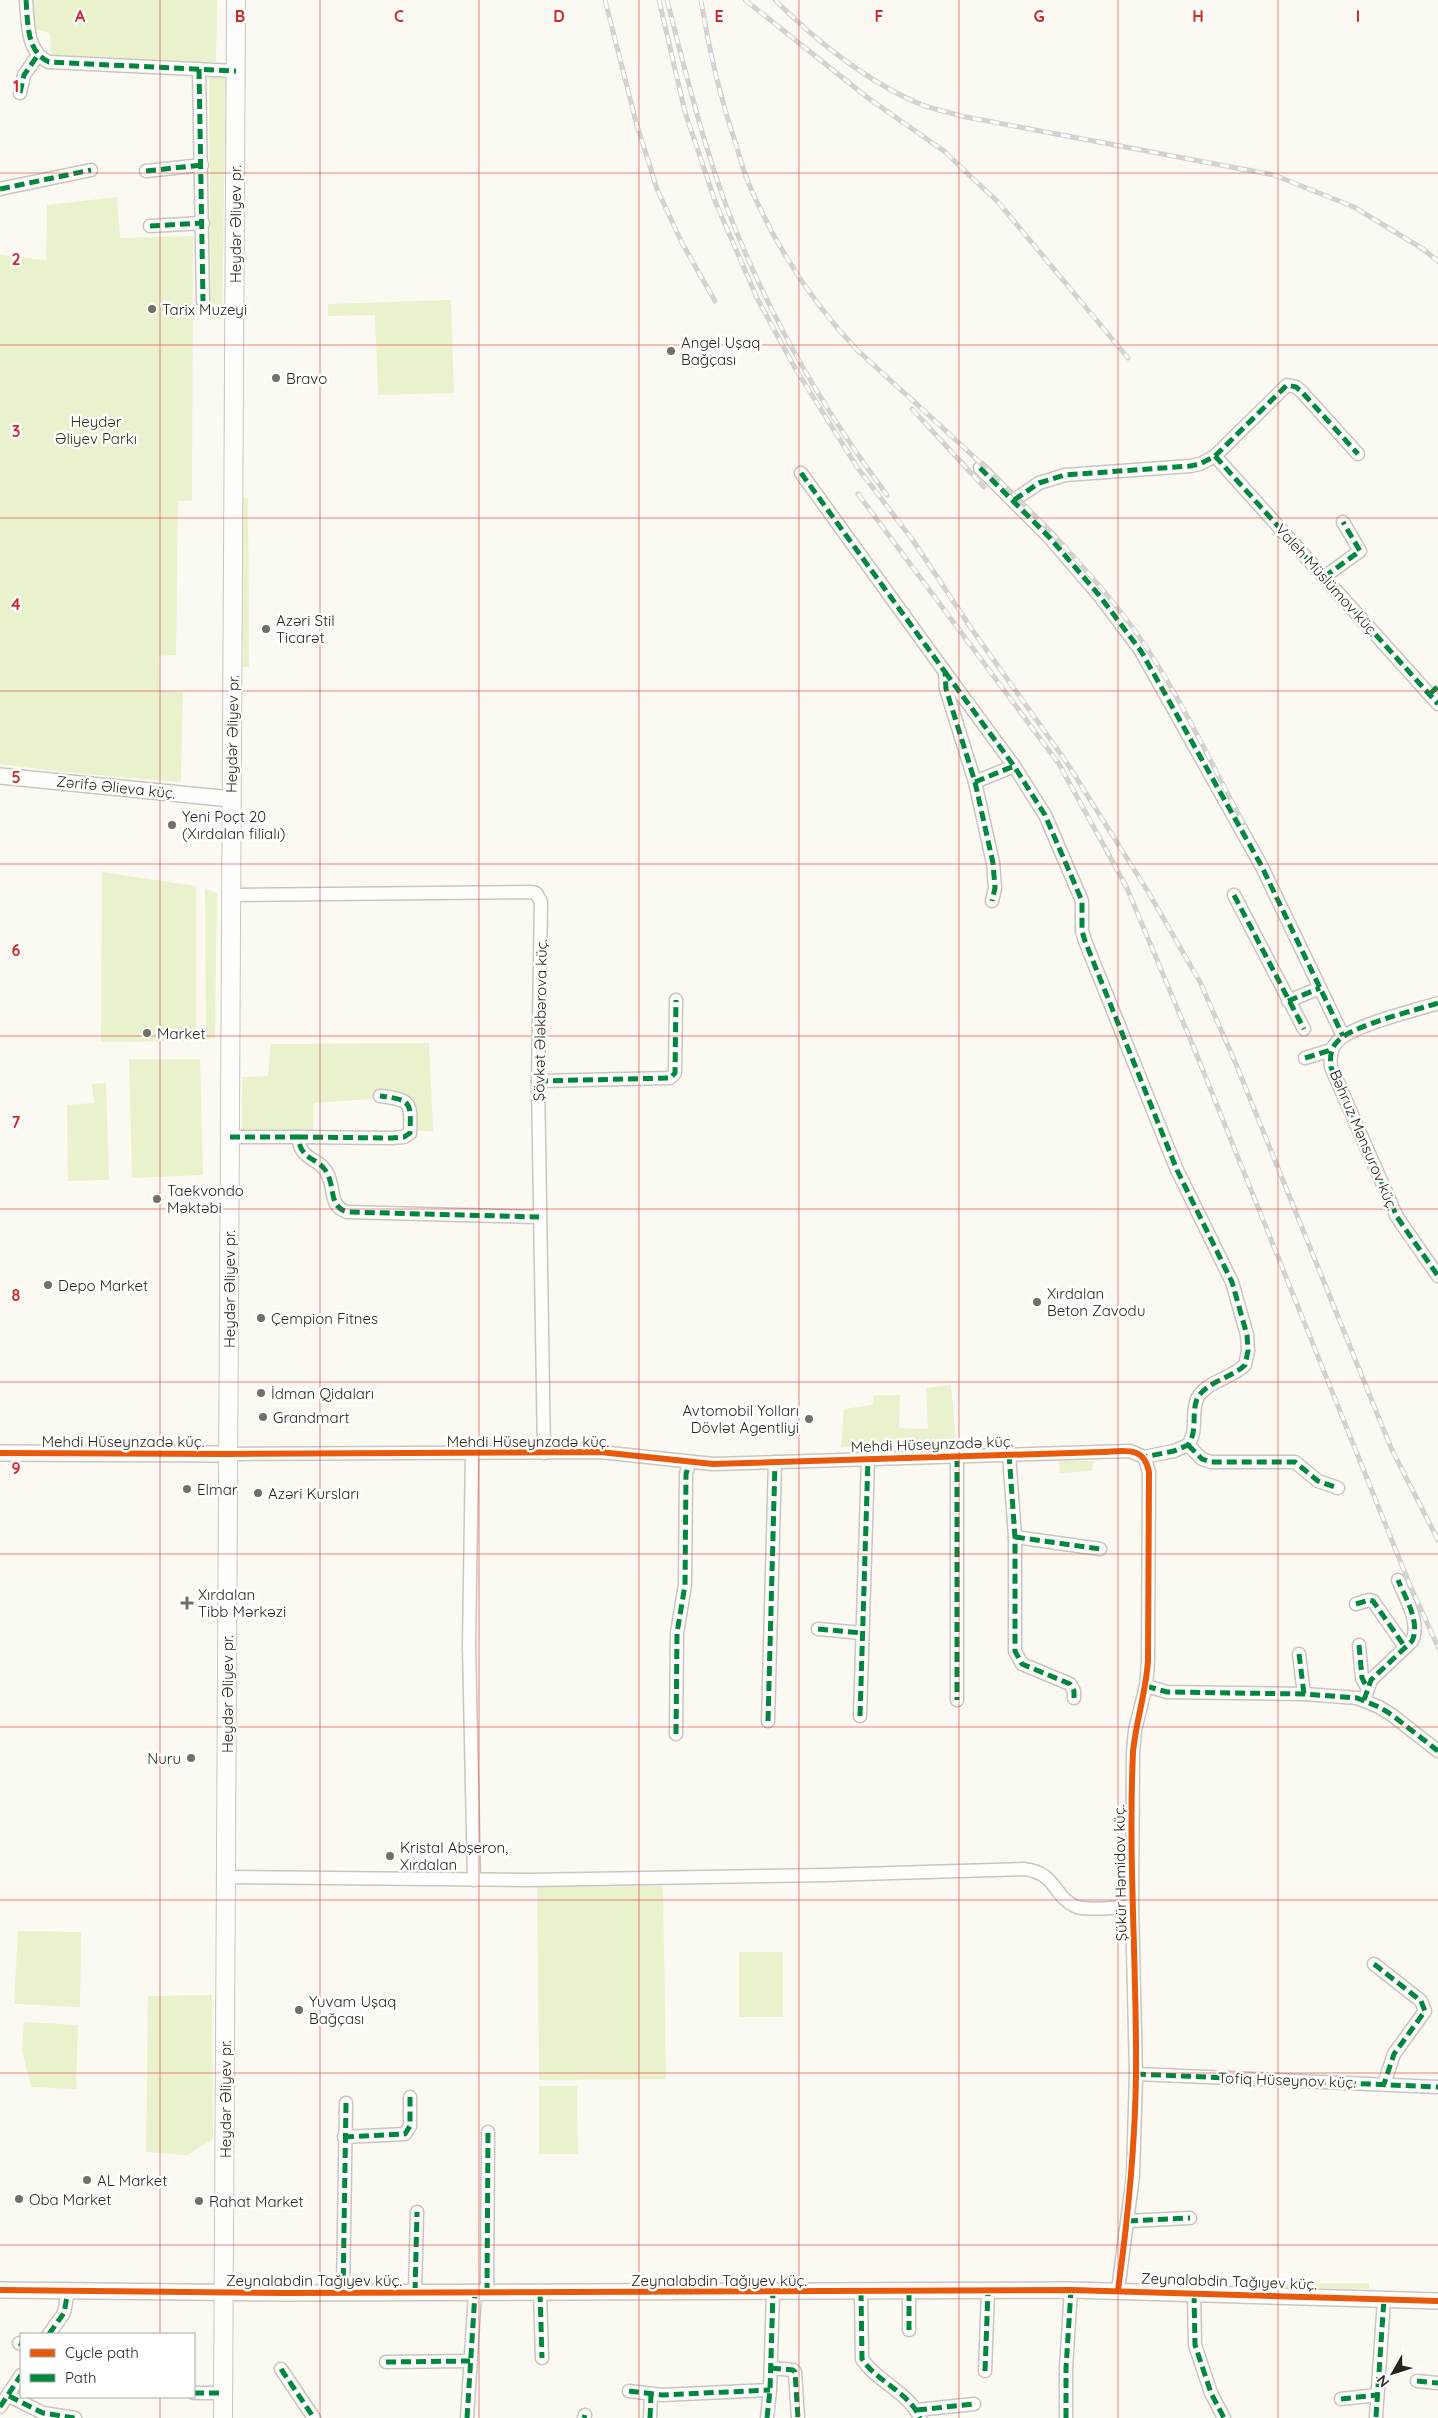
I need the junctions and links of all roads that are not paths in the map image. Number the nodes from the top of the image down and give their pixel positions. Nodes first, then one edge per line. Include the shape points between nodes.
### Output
1 (26, 0) edge
2 (236, 0) edge
3 (38, 55) junction
4 (199, 69) junction
5 (236, 71) junction
6 (20, 93) dead end
7 (202, 165) junction
8 (91, 170) dead end
9 (146, 172) dead end
10 (0, 189) edge
11 (203, 223) junction
12 (150, 226) dead end
13 (203, 301) dead end
14 (1358, 454) dead end
15 (1215, 456) junction
16 (980, 468) dead end
17 (801, 473) dead end
18 (1014, 500) junction
19 (1344, 522) dead end
20 (1324, 578) junction
21 (945, 672) junction
22 (1435, 695) edge
23 (1014, 766) junction
24 (0, 776) edge
25 (975, 782) junction
26 (231, 799) junction
27 (232, 895) junction
28 (1234, 895) dead end
29 (992, 901) dead end
30 (1320, 988) junction
31 (676, 1000) dead end
32 (1288, 1001) junction
33 (1438, 1004) edge
34 (1304, 1029) dead end
35 (1343, 1036) junction
36 (1331, 1050) junction
37 (1305, 1058) dead end
38 (538, 1081) junction
39 (380, 1096) dead end
40 (230, 1137) junction
41 (298, 1137) junction
42 (539, 1217) junction
43 (1438, 1276) edge
44 (1188, 1445) junction
45 (544, 1452) junction
46 (0, 1453) edge
47 (472, 1453) junction
48 (228, 1454) junction
49 (1009, 1454) junction
50 (957, 1456) junction
51 (1144, 1457) junction
52 (868, 1459) junction
53 (775, 1462) junction
54 (690, 1463) junction
55 (1338, 1488) dead end
56 (1015, 1537) junction
57 (1100, 1549) dead end
58 (1398, 1580) dead end
59 (1356, 1604) dead end
60 (818, 1629) dead end
61 (862, 1633) junction
62 (1359, 1646) dead end
63 (1405, 1647) junction
64 (1299, 1654) dead end
65 (1146, 1686) junction
66 (1304, 1694) junction
67 (1365, 1694) junction
68 (1074, 1698) dead end
69 (957, 1700) dead end
70 (860, 1716) dead end
71 (768, 1721) dead end
72 (676, 1734) dead end
73 (1438, 1751) edge
74 (226, 1878) junction
75 (474, 1880) junction
76 (1132, 1907) junction
77 (1374, 1964) dead end
78 (1136, 2074) junction
79 (1384, 2084) junction
80 (1438, 2086) edge
81 (410, 2097) dead end
82 (346, 2103) dead end
83 (488, 2132) dead end
84 (344, 2137) junction
85 (417, 2212) dead end
86 (1190, 2218) dead end
87 (1128, 2221) junction
88 (0, 2290) edge
89 (988, 2290) junction
90 (1071, 2290) junction
91 (1118, 2290) junction
92 (68, 2291) junction
93 (909, 2291) junction
94 (415, 2292) junction
95 (540, 2292) junction
96 (773, 2292) junction
97 (861, 2292) junction
98 (224, 2293) junction
99 (343, 2293) junction
100 (480, 2293) junction
101 (1194, 2294) junction
102 (1384, 2298) junction
103 (1438, 2300) edge
104 (909, 2330) dead end
105 (50, 2333) edge
106 (542, 2358) dead end
107 (470, 2361) junction
108 (386, 2362) dead end
109 (771, 2368) junction
110 (281, 2369) dead end
111 (985, 2371) dead end
112 (20, 2376) edge
113 (1418, 2381) dead end
114 (1438, 2383) edge
115 (770, 2390) junction
116 (629, 2391) dead end
117 (223, 2392) junction
118 (195, 2393) edge
119 (651, 2395) junction
120 (1377, 2395) junction
121 (1340, 2399) dead end
122 (3, 2401) edge
123 (974, 2404) dead end
124 (918, 2414) edge
125 (1376, 2417) dead end
126 (75, 2418) edge
127 (223, 2418) edge
128 (314, 2418) edge
129 (467, 2418) edge
130 (650, 2418) edge
131 (767, 2418) edge
132 (798, 2418) edge
133 (1066, 2418) edge
134 (1224, 2418) edge

1 - 3 street via 30,38
2 - 5 main road, Heydər Əliyev pr.
3 - 4 street via 49,62
3 - 6 street via 24,75
4 - 5 street
4 - 7 street
5 - 26 main road, Heydər Əliyev pr.
7 - 9 street
7 - 11 street
8 - 10 street
11 - 12 street
11 - 13 street
14 - 15 street via 1301,390 1292,385 1284,388
15 - 18 street via 1190,466 1051,478
15 - 20 street, Valeh Müslümov küç.
16 - 18 street
17 - 21 street
18 - 30 street via 1099,595 1141,651 1261,865
19 - 20 street via 1360,551
20 - 22 street, Valeh Müslümov küç.
21 - 23 street
21 - 25 street via 946,689
23 - 25 street
23 - 44 street via 1045,815 1082,901 1085,941 1177,1170 1232,1282 1246,1335 1248,1351 1245,1365 1205,1390 1198,1398 1194,1431
24 - 26 street, Zərifə Əlieva küç.
25 - 29 street via 993,863
26 - 27 main road, Heydər Əliyev pr.
27 - 38 street, Şövkət Ələkbərova küç. via 536,893 541,902
27 - 40 main road, Heydər Əliyev pr.
28 - 32 street
30 - 32 street
30 - 35 street
31 - 38 street via 675,1073 670,1078
32 - 34 street
33 - 35 street, Bəhruz Mənsurov küç.
35 - 36 street, Bəhruz Mənsurov küç.
36 - 37 street
36 - 43 street, Bəhruz Mənsurov küç. via 1331,1067 1397,1217
38 - 42 street, Şövkət Ələkbərova küç.
39 - 41 street via 407,1102 411,1108 410,1133 392,1138
40 - 41 street
40 - 48 main road, Heydər Əliyev pr.
41 - 42 street via 303,1153 328,1175 337,1206 347,1212
42 - 45 street, Şövkət Ələkbərova küç.
44 - 51 street
44 - 55 street via 1202,1459 1211,1462 1295,1462 1318,1481
45 - 47 street, Mehdi Hüseynzadə küç.
45 - 54 street, Mehdi Hüseynzadə küç. via 600,1452
46 - 48 street, Mehdi Hüseynzadə küç.
47 - 48 street, Mehdi Hüseynzadə küç.
47 - 75 street via 469,1645
48 - 74 main road, Heydər Əliyev pr.
49 - 50 street, Mehdi Hüseynzadə küç.
49 - 51 street, Mehdi Hüseynzadə küç. via 1130,1451
49 - 56 street
50 - 52 street, Mehdi Hüseynzadə küç.
50 - 69 street
51 - 65 street, Şükür Həmidov küç. via 1149,1472
52 - 53 street, Mehdi Hüseynzadə küç.
52 - 61 street
53 - 54 street, Mehdi Hüseynzadə küç.
53 - 71 street
54 - 72 street via 686,1474 685,1586 677,1632
56 - 57 street
56 - 68 street via 1015,1651 1022,1664 1070,1684
58 - 63 street via 1416,1627 1412,1640
59 - 63 street via 1373,1601
60 - 61 street
61 - 70 street
62 - 67 street
63 - 67 street via 1371,1680
64 - 66 street
65 - 66 street via 1167,1692
65 - 76 street, Şükür Həmidov küç. via 1133,1752
66 - 67 street
67 - 73 street
74 - 75 street
74 - 98 main road, Heydər Əliyev pr.
75 - 76 street via 1024,1869 1044,1874 1077,1907
76 - 78 street, Şükür Həmidov küç.
77 - 79 street via 1421,2001 1425,2011 1394,2054
78 - 79 street, Tofiq Hüseynov küç.
78 - 87 street, Şükür Həmidov küç.
79 - 80 street, Tofiq Hüseynov küç.
81 - 84 street via 410,2126 405,2134
82 - 84 street
83 - 100 street
84 - 99 street
85 - 94 street
86 - 87 street
87 - 91 street, Şükür Həmidov küç.
88 - 92 street, Zeynalabdin Tağıyev küç.
89 - 90 street, Zeynalabdin Tağıyev küç.
89 - 93 street, Zeynalabdin Tağıyev küç.
89 - 111 street
90 - 91 street, Zeynalabdin Tağıyev küç.
90 - 133 street
91 - 101 street, Zeynalabdin Tağıyev küç.
92 - 98 street, Zeynalabdin Tağıyev küç.
92 - 105 street via 64,2312
93 - 97 street, Zeynalabdin Tağıyev küç.
93 - 104 street
94 - 99 street, Zeynalabdin Tağıyev küç.
94 - 100 street, Zeynalabdin Tağıyev küç.
95 - 96 street, Zeynalabdin Tağıyev küç.
95 - 100 street, Zeynalabdin Tağıyev küç.
95 - 106 street
96 - 97 street, Zeynalabdin Tağıyev küç.
96 - 109 street
97 - 124 street via 862,2359
98 - 99 street, Zeynalabdin Tağıyev küç.
98 - 117 main road, Heydər Əliyev pr.
100 - 107 street
101 - 102 street, Zeynalabdin Tağıyev küç.
101 - 134 street via 1195,2344 1211,2392
102 - 103 street, Zeynalabdin Tağıyev küç.
102 - 120 street
107 - 108 street
107 - 129 street
109 - 115 street
109 - 132 street via 795,2372
110 - 128 street
112 - 122 street
113 - 114 street
115 - 119 street
115 - 131 street
116 - 119 street
117 - 118 street
117 - 127 main road, Heydər Əliyev pr.
119 - 130 street
120 - 121 street
120 - 125 street
122 - 126 street
123 - 124 street

